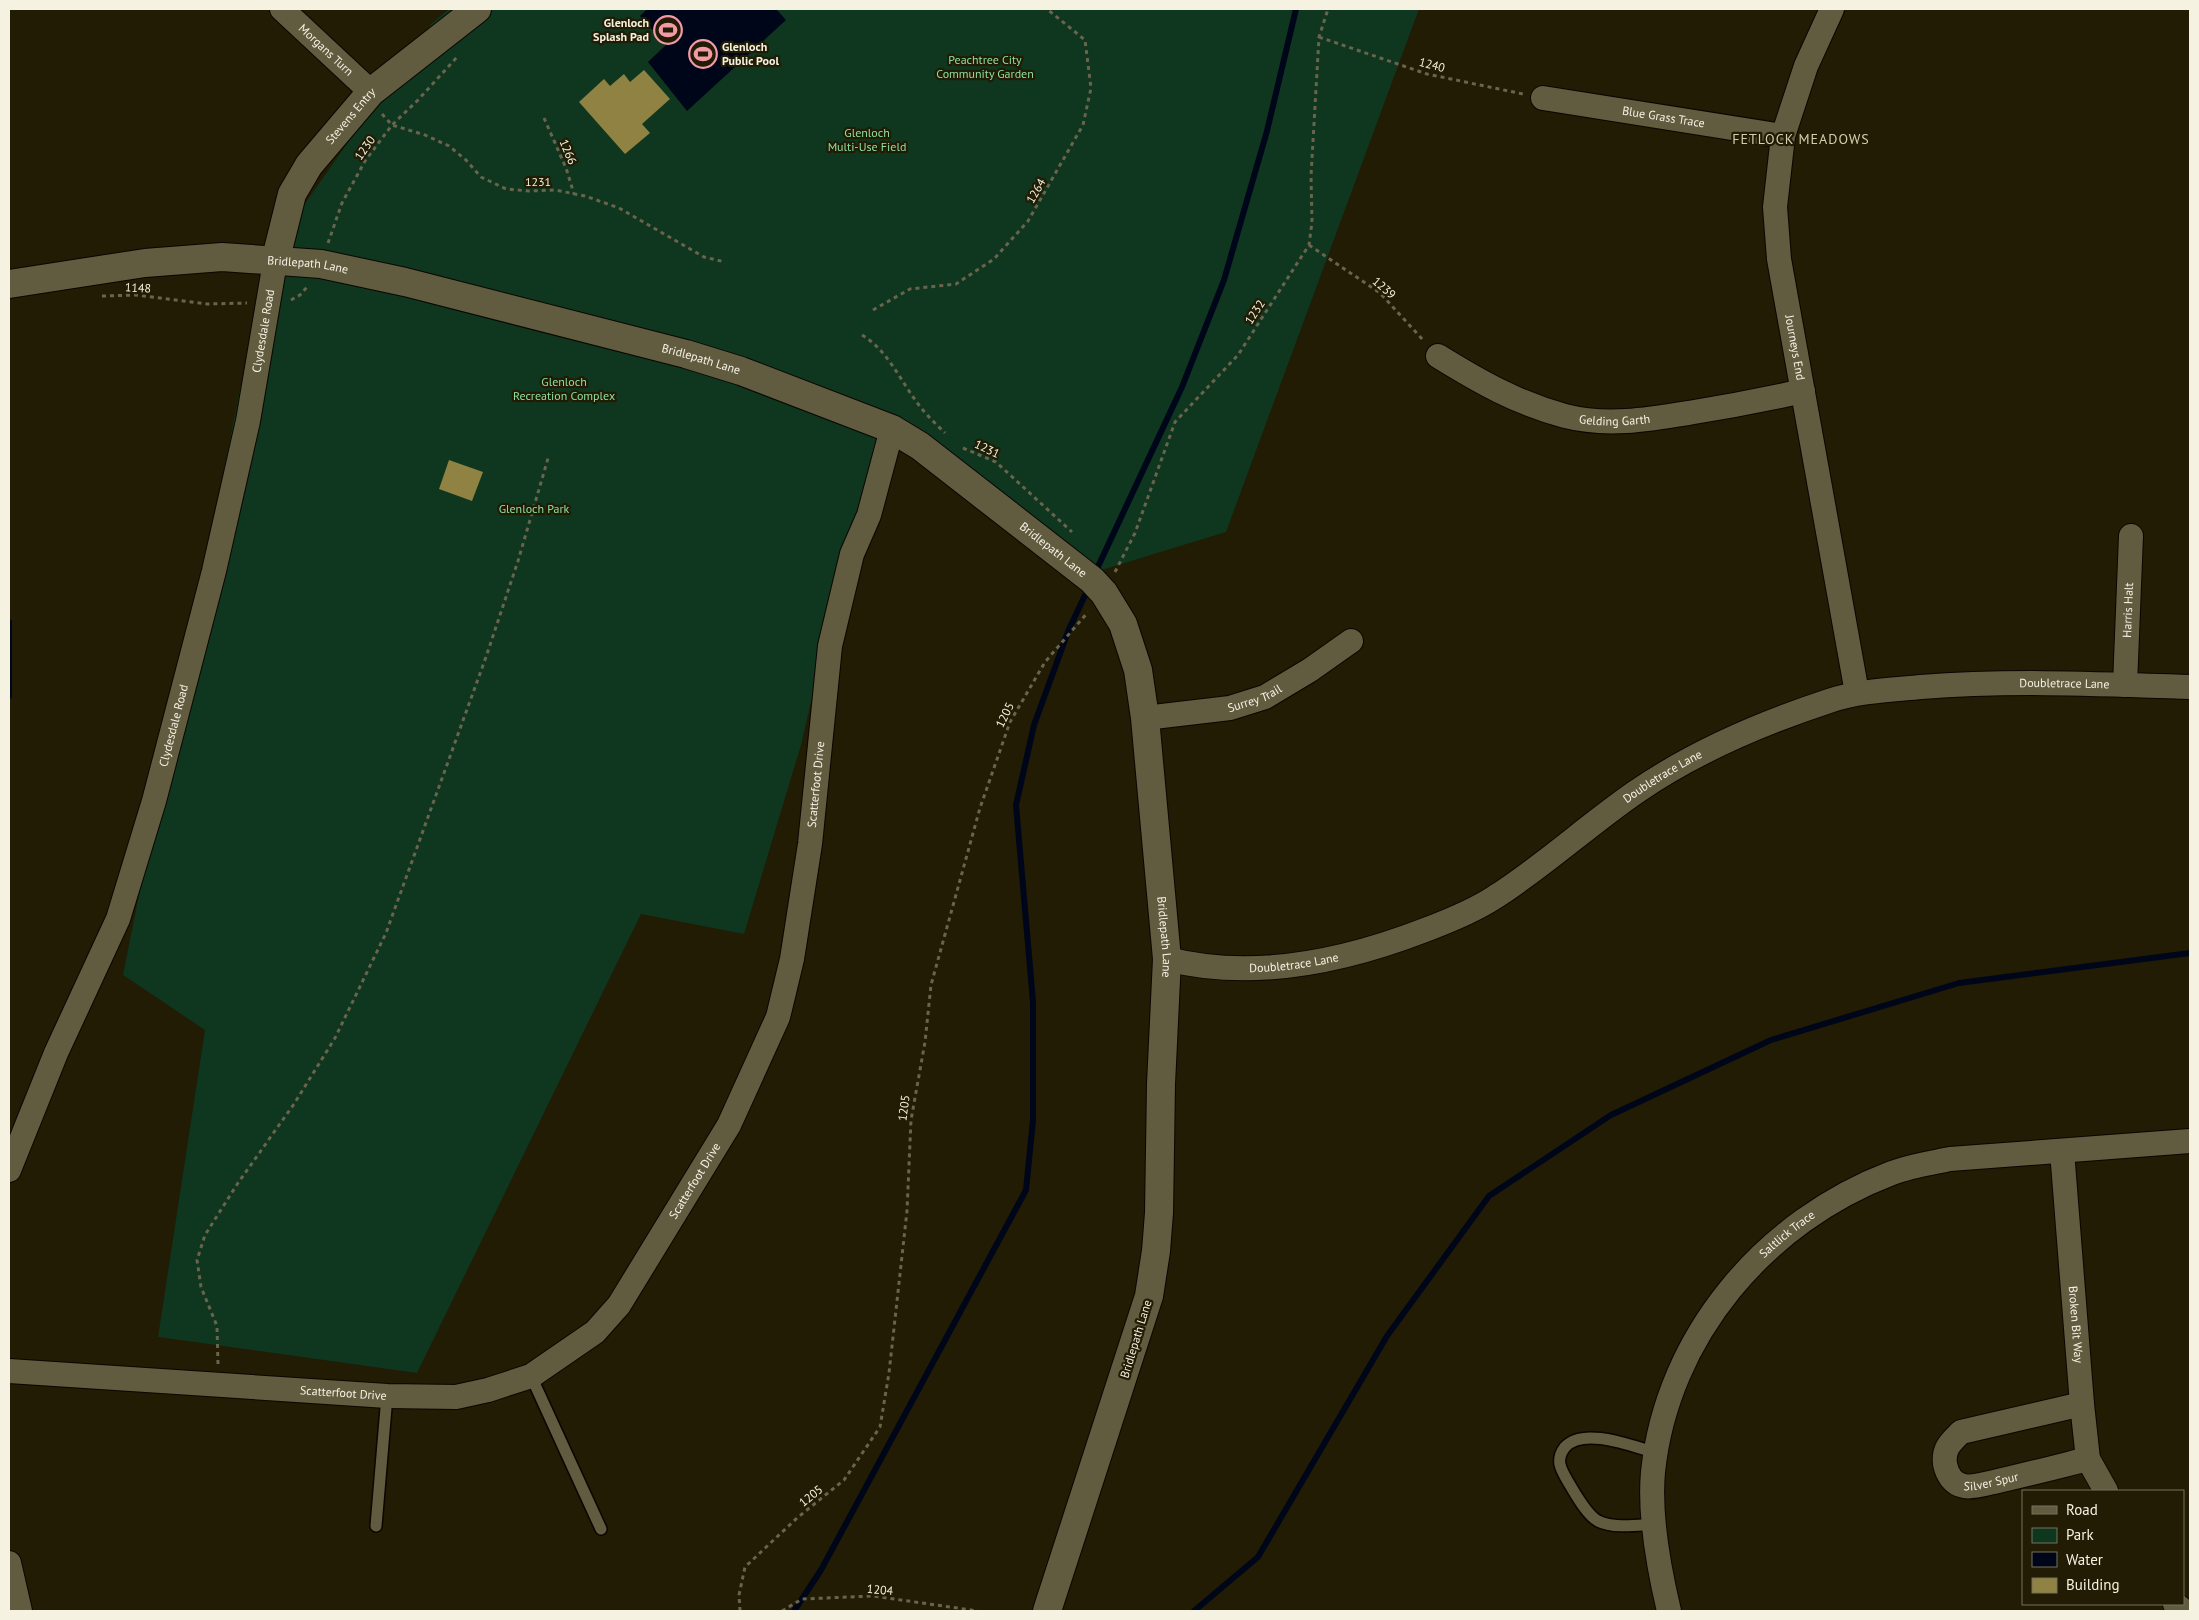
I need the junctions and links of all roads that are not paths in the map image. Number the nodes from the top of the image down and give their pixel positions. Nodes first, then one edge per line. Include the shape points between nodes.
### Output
1 (282, 9) edge
2 (476, 9) edge
3 (1832, 9) edge
4 (368, 94) junction
5 (1543, 98) road end
6 (1784, 136) junction
7 (275, 262) junction
8 (9, 284) edge
9 (1438, 356) road end
10 (1803, 391) junction
11 (892, 429) junction
12 (2131, 536) dead end
13 (1351, 641) dead end
14 (2125, 685) junction
15 (2190, 687) edge
16 (1857, 693) junction
17 (1145, 718) junction
18 (1167, 959) junction
19 (2190, 1141) edge
20 (2062, 1151) junction
21 (9, 1170) edge
22 (9, 1371) edge
23 (531, 1376) junction
24 (387, 1396) junction
25 (2082, 1404) junction
26 (1657, 1453) junction
27 (2088, 1459) junction
28 (2105, 1490) edge
29 (1655, 1524) junction
30 (376, 1526) dead end
31 (601, 1529) dead end
32 (9, 1563) edge
33 (20, 1611) edge
34 (1047, 1611) edge
35 (1669, 1611) edge

1 - 4 street, Morgans Turn
2 - 4 street, Stevens Entry
3 - 6 street, Journeys End via 1806,66
4 - 7 street, Stevens Entry via 309,165 292,194
5 - 6 street, Blue Grass Trace
6 - 10 street, Journeys End via 1775,207 1780,259
7 - 8 street, Bridlepath Lane via 222,257 145,263
7 - 11 street, Bridlepath Lane via 321,264 415,285 686,354 833,404
7 - 21 street, Clydesdale Road via 236,478 154,801 118,919 56,1053
9 - 10 street, Gelding Garth via 1507,395 1566,416 1589,420 1629,422
10 - 16 street, Journeys End
11 - 17 street, Bridlepath Lane via 1100,576 1123,624 1138,670
11 - 23 street, Scatterfoot Drive via 869,515 852,554 830,646 810,844 792,959 778,1017 729,1125 619,1305 595,1332
12 - 14 street, Harris Halt
13 - 17 street, Surrey Trail via 1265,697 1230,708
14 - 15 street, Doubletrace Lane
14 - 16 street, Doubletrace Lane via 1973,683
16 - 18 street, Doubletrace Lane via 1744,733 1689,760 1637,791 1494,898 1451,920 1394,942 1336,958 1275,966 1214,966
17 - 18 street, Bridlepath Lane
18 - 34 street, Bridlepath Lane via 1159,1213 1149,1296
19 - 20 street, Saltlick Trace
20 - 25 street, Broken Bit Way
20 - 26 street, Saltlick Trace via 1950,1159 1921,1165 1865,1185 1812,1215 1743,1274 1706,1321 1670,1397
22 - 24 street, Scatterfoot Drive
23 - 24 street, Scatterfoot Drive via 456,1397
23 - 31 lane
24 - 30 lane
25 - 27 street, Broken Bit Way
25 - 27 street, Silver Spur via 1962,1432 1947,1445 1944,1459 1951,1479 1962,1486 1993,1482
26 - 29 street, Saltlick Trace via 1653,1473
26 - 29 lane via 1608,1440 1585,1438 1569,1444 1560,1454 1559,1465 1597,1521 1617,1525
27 - 28 street, Broken Bit Way
29 - 35 street, Saltlick Trace via 1660,1573
32 - 33 street

